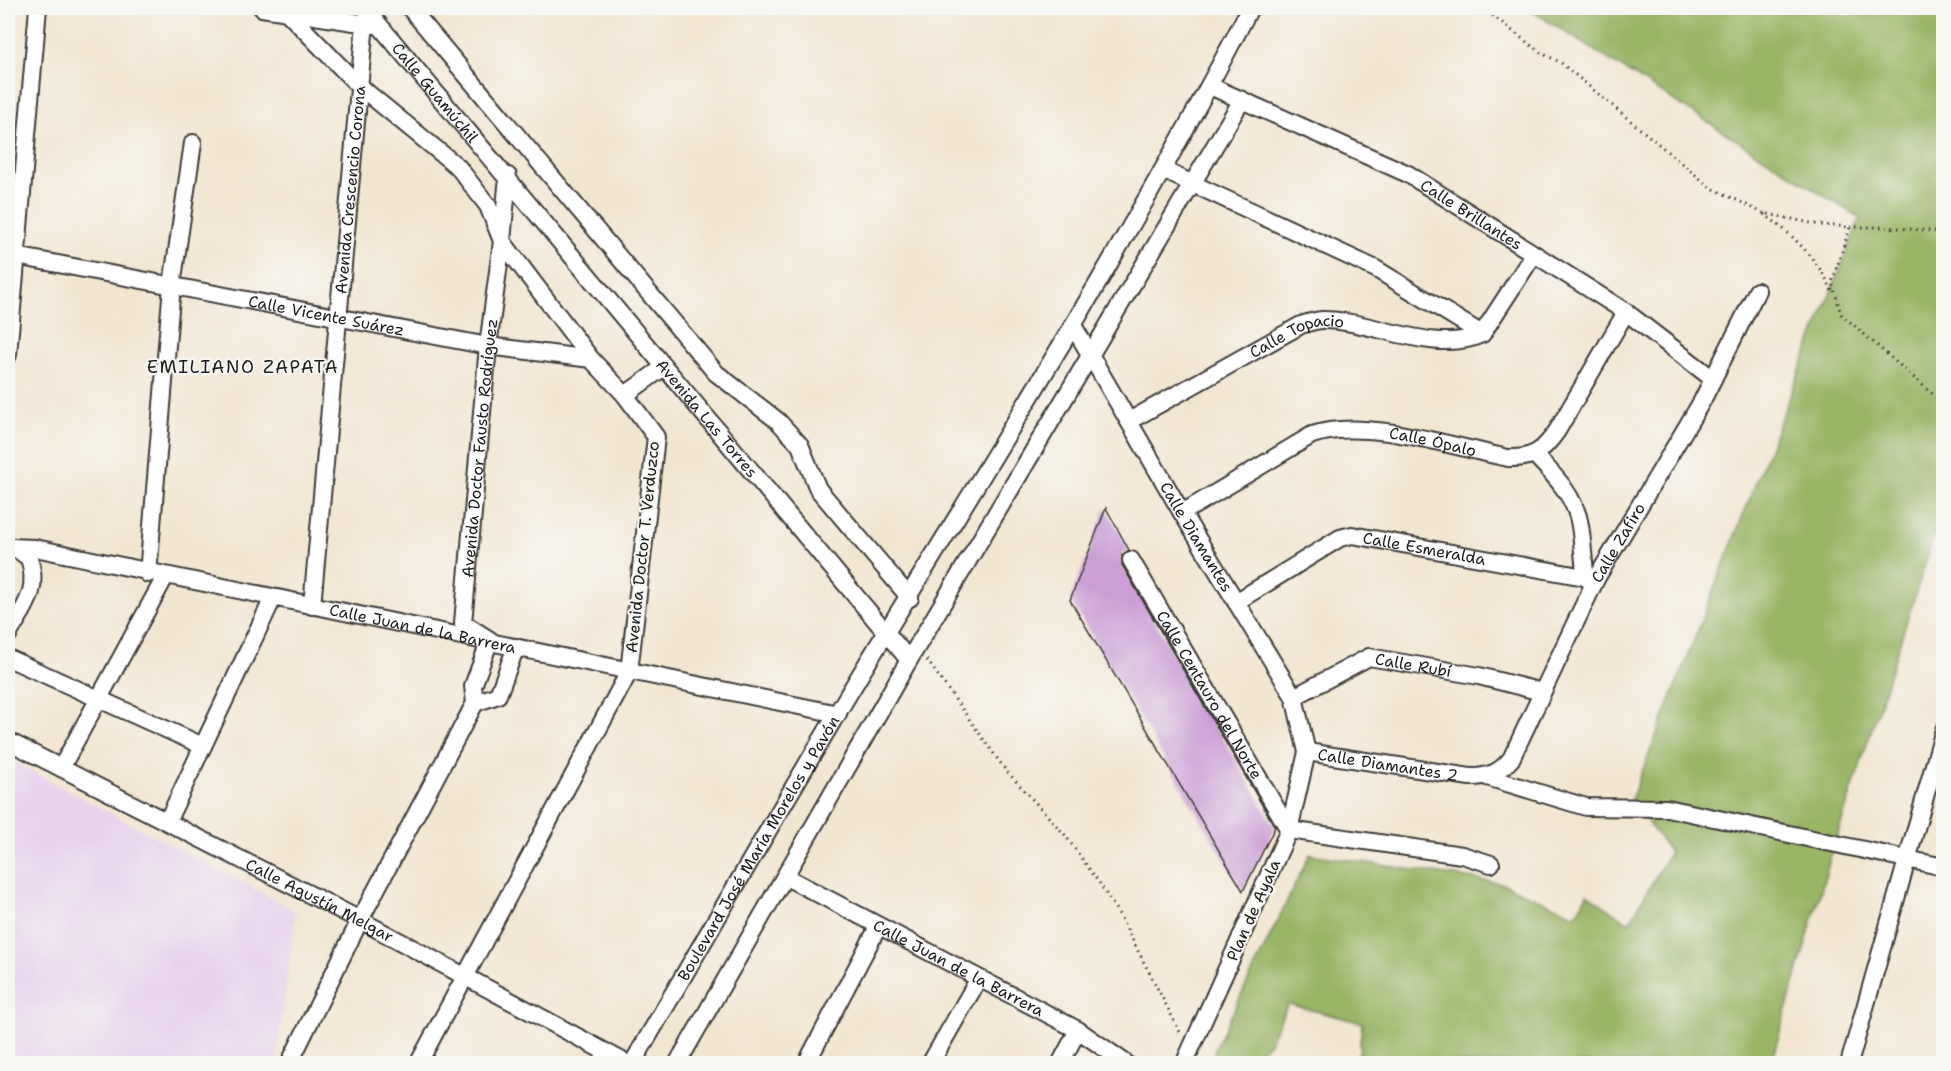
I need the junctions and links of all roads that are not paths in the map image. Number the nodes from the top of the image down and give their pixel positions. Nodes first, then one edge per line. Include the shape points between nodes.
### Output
1 (38, 8) edge
2 (262, 8) edge
3 (410, 8) edge
4 (1250, 8) edge
5 (284, 9) edge
6 (366, 11) edge
7 (359, 86) junction
8 (1210, 86) junction
9 (1242, 100) junction
10 (192, 143) dead end
11 (1163, 170) junction
12 (508, 176) junction
13 (1192, 186) junction
14 (502, 241) junction
15 (1534, 254) junction
16 (16, 256) junction
17 (172, 285) junction
18 (1758, 291) dead end
19 (1626, 312) junction
20 (339, 317) junction
21 (1074, 327) junction
22 (1482, 334) junction
23 (488, 346) junction
24 (8, 355) edge
25 (1091, 355) junction
26 (591, 359) junction
27 (664, 367) junction
28 (1713, 379) junction
29 (625, 395) junction
30 (1130, 421) junction
31 (1535, 455) junction
32 (1182, 513) junction
33 (11, 547) edge
34 (1131, 560) dead end
35 (156, 575) junction
36 (1591, 578) junction
37 (273, 598) junction
38 (910, 598) junction
39 (1236, 602) junction
40 (312, 606) junction
41 (886, 633) junction
42 (8, 635) edge
43 (490, 640) junction
44 (516, 646) junction
45 (913, 653) junction
46 (8, 658) edge
47 (629, 672) junction
48 (1542, 692) junction
49 (1294, 697) junction
50 (98, 699) junction
51 (476, 703) junction
52 (838, 714) junction
53 (1944, 730) edge
54 (8, 741) edge
55 (203, 746) junction
56 (1307, 752) junction
57 (61, 768) junction
58 (1479, 777) junction
59 (167, 822) junction
60 (1289, 830) junction
61 (1907, 858) junction
62 (1491, 864) dead end
63 (1944, 867) edge
64 (786, 877) junction
65 (360, 920) junction
66 (878, 927) junction
67 (466, 977) junction
68 (978, 980) junction
69 (1078, 1030) junction
70 (1187, 1057) edge
71 (289, 1064) edge
72 (418, 1064) edge
73 (630, 1064) edge
74 (677, 1064) edge
75 (806, 1064) edge
76 (930, 1064) edge
77 (1060, 1064) edge
78 (1127, 1064) edge
79 (1849, 1064) edge

1 - 16 street
2 - 5 street
3 - 38 street via 716,373 778,421 800,445 818,489
4 - 8 street, Boulevard José María Morelos y Pavón
5 - 6 street
5 - 7 street
6 - 7 street, Avenida Crescencio Corona
6 - 12 street, Calle Guamúchil
7 - 14 street via 458,167 488,206
7 - 20 street, Avenida Crescencio Corona
8 - 9 street, Calle Brillantes
8 - 11 street, Boulevard José María Morelos y Pavón
9 - 13 street, Boulevard José María Morelos y Pavón
9 - 15 street, Calle Brillantes via 1408,174
10 - 17 street
11 - 13 street
11 - 21 street, Boulevard José María Morelos y Pavón
12 - 14 street, Avenida Doctor Fausto Rodríguez
12 - 27 street, Avenida Las Torres
13 - 22 street via 1376,269
13 - 25 street, Boulevard José María Morelos y Pavón
14 - 23 street, Avenida Doctor Fausto Rodríguez
14 - 26 street
15 - 19 street, Calle Brillantes
15 - 22 street
16 - 17 street, Calle Vicente Suárez
16 - 24 street
17 - 20 street, Calle Vicente Suárez
17 - 35 street
18 - 28 street, Calle Zafiro
19 - 28 street, Calle Brillantes
19 - 31 street via 1557,431 1545,449
20 - 23 street, Calle Vicente Suárez
20 - 40 street, Avenida Crescencio Corona
21 - 25 street, Calle Diamantes
21 - 38 street, Boulevard José María Morelos y Pavón
22 - 30 street, Calle Topacio via 1470,340 1437,341 1322,320 1301,325
23 - 26 street, Calle Vicente Suárez
23 - 43 street, Avenida Doctor Fausto Rodríguez via 463,623
25 - 30 street, Calle Diamantes
25 - 45 street, Boulevard José María Morelos y Pavón
26 - 29 street
27 - 29 street
27 - 41 street, Avenida Las Torres
28 - 36 street, Calle Zafiro
29 - 47 street, Avenida Doctor T. Verduzco via 656,437
30 - 32 street, Calle Diamantes
31 - 32 street, Calle Ópalo via 1508,458 1355,428 1332,429 1312,435
31 - 36 street via 1563,486 1574,506
32 - 39 street, Calle Diamantes
33 - 35 street, Calle Juan de la Barrera via 35,548
33 - 42 street via 29,558 34,580 33,592
34 - 60 street, Calle Centauro del Norte
35 - 37 street, Calle Juan de la Barrera
35 - 50 street
36 - 39 street, Calle Esmeralda via 1352,535 1340,538
36 - 48 street, Calle Zafiro
37 - 40 street, Calle Juan de la Barrera
37 - 55 street
38 - 41 street, Boulevard José María Morelos y Pavón
39 - 49 street, Calle Diamantes
40 - 43 street, Calle Juan de la Barrera
41 - 45 street, Avenida Las Torres
41 - 52 street, Boulevard José María Morelos y Pavón
43 - 44 street, Calle Juan de la Barrera
43 - 51 street via 473,686
44 - 47 street, Calle Juan de la Barrera
44 - 51 street via 498,695
45 - 64 street, Boulevard José María Morelos y Pavón
46 - 50 street
47 - 52 street, Calle Juan de la Barrera
47 - 67 street
48 - 49 street, Calle Rubí via 1479,676 1370,657
48 - 58 street, Calle Zafiro via 1511,759 1501,770
49 - 56 street, Calle Diamantes
50 - 55 street
50 - 57 street
51 - 65 street
52 - 73 street, Boulevard José María Morelos y Pavón
53 - 61 street
54 - 57 street, Calle Agustín Melgar
55 - 59 street
56 - 58 street, Calle Diamantes 2
56 - 60 street, Plan de Ayala
57 - 59 street, Calle Agustín Melgar
58 - 61 street, Calle Diamantes 2 via 1586,807 1667,808
59 - 65 street, Calle Agustín Melgar
60 - 62 street via 1462,855
60 - 70 street, Plan de Ayala
61 - 63 street, Calle Diamantes 2
61 - 79 street
64 - 66 street, Calle Juan de la Barrera
64 - 74 street, Boulevard José María Morelos y Pavón
65 - 67 street, Calle Agustín Melgar
65 - 71 street
66 - 68 street, Calle Juan de la Barrera
66 - 75 street
67 - 72 street
67 - 73 street, Calle Agustín Melgar
68 - 69 street, Calle Juan de la Barrera
68 - 76 street
69 - 77 street
69 - 78 street, Calle Juan de la Barrera

